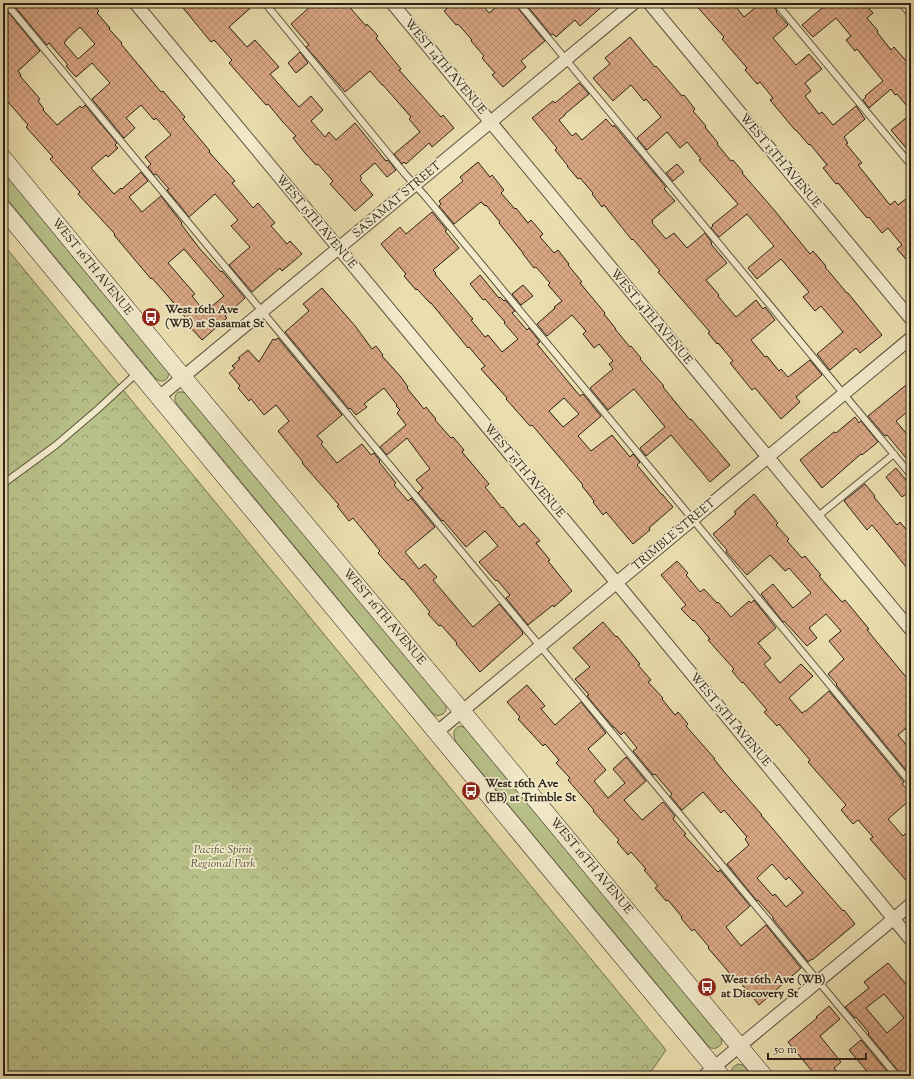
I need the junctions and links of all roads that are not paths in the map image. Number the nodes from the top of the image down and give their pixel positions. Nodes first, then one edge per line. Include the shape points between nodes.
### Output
1 (6, 3) edge
2 (135, 3) edge
3 (265, 3) edge
4 (392, 3) edge
5 (519, 3) edge
6 (634, 3) edge
7 (649, 3) edge
8 (776, 3) edge
9 (905, 3) edge
10 (911, 10) edge
11 (566, 60) junction
12 (491, 122) junction
13 (3, 158) edge
14 (911, 165) edge
15 (415, 185) junction
16 (3, 209) edge
17 (338, 249) junction
18 (262, 312) junction
19 (911, 319) edge
20 (911, 338) edge
21 (138, 372) junction
22 (183, 377) junction
23 (844, 394) junction
24 (159, 397) junction
25 (894, 454) junction
26 (768, 457) junction
27 (911, 463) edge
28 (905, 468) junction
29 (911, 475) edge
30 (3, 484) edge
31 (817, 517) junction
32 (693, 520) junction
33 (617, 583) junction
34 (911, 630) edge
35 (541, 646) junction
36 (462, 711) junction
37 (437, 732) junction
38 (911, 783) edge
39 (911, 904) edge
40 (894, 918) junction
41 (911, 940) edge
42 (818, 981) junction
43 (739, 1045) junction
44 (713, 1073) edge
45 (764, 1076) edge
46 (897, 1076) edge

1 - 18 lane
2 - 17 street, WEST 15TH AVENUE
3 - 15 lane
4 - 12 street, WEST 14TH AVENUE
5 - 11 lane
6 - 11 street, SASAMAT STREET
7 - 19 street, WEST 13TH AVENUE
8 - 14 lane
9 - 10 street
11 - 12 street, SASAMAT STREET
11 - 23 lane
12 - 15 street, SASAMAT STREET
12 - 26 street, WEST 14TH AVENUE
13 - 22 main road, WEST 16TH AVENUE
15 - 17 street, SASAMAT STREET
15 - 32 lane
16 - 21 main road
17 - 18 street, SASAMAT STREET
17 - 33 street, WEST 15TH AVENUE
18 - 22 street, SASAMAT STREET
18 - 35 lane
20 - 23 street, TRIMBLE STREET
21 - 24 main road
21 - 30 lane via 56,445
22 - 24 street, SASAMAT STREET
22 - 36 main road, WEST 16TH AVENUE
23 - 25 lane
23 - 26 street, TRIMBLE STREET
24 - 37 main road
25 - 28 lane
25 - 31 lane
26 - 31 street, WEST 14TH AVENUE
26 - 32 street, TRIMBLE STREET
27 - 28 lane
28 - 29 lane
31 - 34 street, WEST 14TH AVENUE
32 - 33 street, TRIMBLE STREET
32 - 38 lane
33 - 35 street, TRIMBLE STREET
33 - 40 street, WEST 15TH AVENUE
35 - 36 street, TRIMBLE STREET
35 - 42 lane
36 - 37 street, TRIMBLE STREET
36 - 43 main road, WEST 16TH AVENUE
37 - 44 main road
39 - 40 street
40 - 41 street, WEST 15TH AVENUE
40 - 42 street
42 - 43 street
42 - 46 lane
43 - 44 street
43 - 45 main road, WEST 16TH AVENUE

